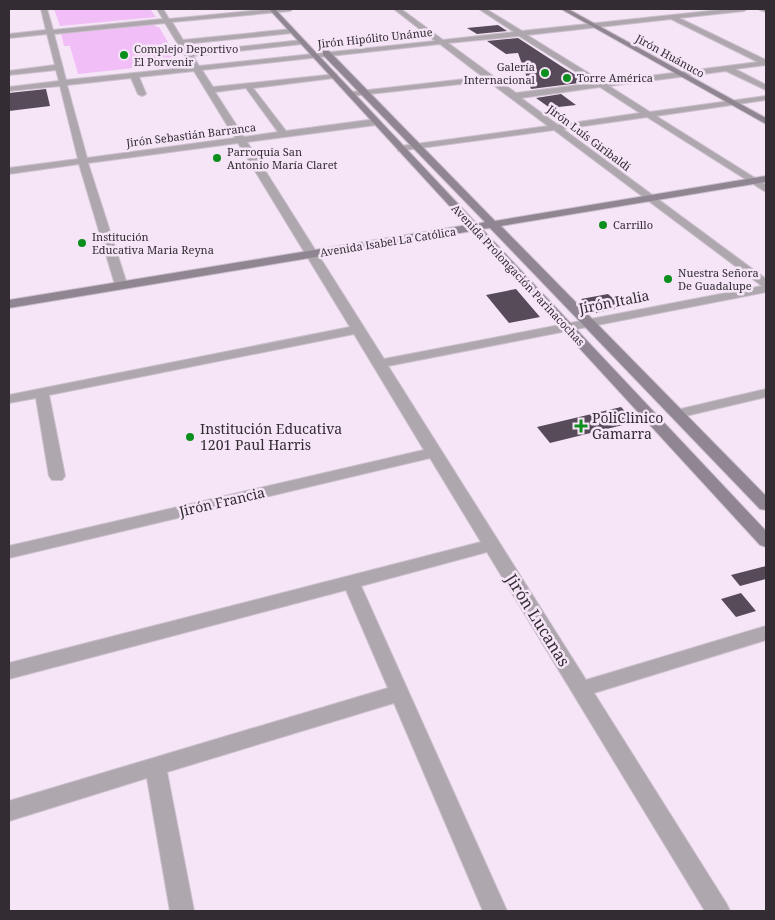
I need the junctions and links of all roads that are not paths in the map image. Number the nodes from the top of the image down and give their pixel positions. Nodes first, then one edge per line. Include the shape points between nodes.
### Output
1 (44, 9) edge
2 (160, 9) edge
3 (283, 9) edge
4 (290, 9) edge
5 (397, 9) edge
6 (482, 9) edge
7 (564, 9) edge
8 (573, 9) edge
9 (654, 9) edge
10 (744, 9) edge
11 (762, 9) edge
12 (272, 10) edge
13 (766, 10) edge
14 (671, 17) junction
15 (293, 19) dead end
16 (168, 20) junction
17 (283, 22) junction
18 (273, 23) dead end
19 (597, 25) junction
20 (292, 31) junction
21 (50, 32) junction
22 (175, 32) junction
23 (185, 32) dead end
24 (520, 33) junction
25 (9, 36) edge
26 (181, 42) junction
27 (302, 42) junction
28 (442, 42) junction
29 (320, 47) dead end
30 (189, 54) junction
31 (327, 54) junction
32 (315, 56) junction
33 (766, 63) edge
34 (59, 67) junction
35 (198, 68) junction
36 (727, 68) junction
37 (9, 73) edge
38 (689, 73) junction
39 (680, 74) junction
40 (134, 75) junction
41 (334, 76) junction
42 (490, 78) junction
43 (63, 83) junction
44 (601, 85) junction
45 (248, 86) junction
46 (766, 88) edge
47 (9, 89) edge
48 (211, 90) junction
49 (365, 93) junction
50 (142, 94) dead end
51 (351, 94) junction
52 (515, 96) junction
53 (766, 98) edge
54 (744, 102) junction
55 (734, 103) junction
56 (766, 114) edge
57 (649, 115) junction
58 (766, 121) edge
59 (376, 122) junction
60 (556, 128) junction
61 (284, 135) junction
62 (242, 140) junction
63 (418, 147) junction
64 (401, 149) junction
65 (83, 161) junction
66 (9, 171) edge
67 (766, 174) edge
68 (750, 179) junction
69 (766, 179) edge
70 (766, 189) edge
71 (649, 197) junction
72 (491, 223) junction
73 (472, 226) junction
74 (311, 252) junction
75 (120, 284) junction
76 (766, 284) edge
77 (766, 288) edge
78 (9, 299) edge
79 (9, 304) edge
80 (589, 323) junction
81 (567, 328) junction
82 (358, 329) junction
83 (380, 364) junction
84 (42, 392) junction
85 (766, 393) edge
86 (9, 399) edge
87 (677, 414) junction
88 (435, 452) junction
89 (56, 476) dead end
90 (766, 505) edge
91 (766, 541) edge
92 (492, 545) junction
93 (9, 552) edge
94 (351, 582) junction
95 (766, 632) edge
96 (9, 672) edge
97 (581, 689) junction
98 (399, 693) junction
99 (156, 768) junction
100 (9, 811) edge
101 (182, 911) edge
102 (495, 911) edge
103 (718, 911) edge

1 - 21 street
2 - 16 street, Jirón Lucanas
3 - 4 street
3 - 12 street
3 - 15 main road
5 - 28 street, Jirón Luís Giribaldi
6 - 24 street
7 - 19 main road, Jirón Huánuco
8 - 19 main road, Jirón Huánuco
9 - 14 street
10 - 14 street, Jirón Hipólito Unánue
11 - 13 street
12 - 16 street
12 - 17 main road, Avenida Prolongación Parinacochas
14 - 19 street, Jirón Hipólito Unánue
14 - 33 street
16 - 21 street
16 - 22 street, Jirón Lucanas
17 - 18 street
17 - 20 main road, Avenida Prolongación Parinacochas
19 - 24 street, Jirón Hipólito Unánue
19 - 38 main road, Jirón Huánuco
19 - 39 main road, Jirón Huánuco
20 - 26 street
20 - 27 main road, Avenida Prolongación Parinacochas
21 - 25 street
21 - 34 street
22 - 23 street
22 - 26 street, Jirón Lucanas
24 - 28 street, Jirón Hipólito Unánue
24 - 44 street
26 - 30 street, Jirón Lucanas
27 - 30 street
27 - 32 main road, Avenida Prolongación Parinacochas
28 - 31 street, Jirón Hipólito Unánue
28 - 42 street, Jirón Luís Giribaldi
29 - 31 main road, Avenida Prolongación Parinacochas
30 - 35 street, Jirón Lucanas
31 - 32 street, Jirón Hipólito Unánue
31 - 49 main road, Avenida Prolongación Parinacochas
32 - 35 street, Jirón Hipólito Unánue
32 - 41 main road, Avenida Prolongación Parinacochas
33 - 36 street
34 - 37 street
34 - 43 street
35 - 40 street, Jirón Hipólito Unánue
35 - 48 street, Jirón Lucanas
36 - 38 street
36 - 46 street
38 - 39 street
38 - 54 main road, Jirón Huánuco
39 - 44 street
39 - 55 main road, Jirón Huánuco
40 - 43 street, Jirón Hipólito Unánue
40 - 50 street
41 - 45 street
41 - 51 main road, Avenida Prolongación Parinacochas
42 - 49 street
42 - 52 street, Jirón Luís Giribaldi
43 - 47 street, Jirón Hipólito Unánue
43 - 65 street
44 - 52 street
44 - 57 street
45 - 48 street
45 - 61 street
48 - 62 street, Jirón Lucanas
49 - 51 street
49 - 63 main road, Avenida Prolongación Parinacochas
51 - 59 main road, Avenida Prolongación Parinacochas
52 - 60 street, Jirón Luís Giribaldi
53 - 54 street
54 - 55 street
54 - 56 main road, Jirón Huánuco
55 - 57 street
55 - 58 main road, Jirón Huánuco
57 - 60 street
57 - 68 street
59 - 61 street, Jirón Sebastián Barranca
59 - 64 main road, Avenida Prolongación Parinacochas
60 - 63 street
60 - 71 street, Jirón Luís Giribaldi
61 - 62 street, Jirón Sebastián Barranca
62 - 65 street, Jirón Sebastián Barranca
62 - 74 street, Jirón Lucanas
63 - 64 street
63 - 72 main road, Avenida Prolongación Parinacochas
64 - 73 main road, Avenida Prolongación Parinacochas
65 - 66 street, Jirón Sebastián Barranca
65 - 75 street
67 - 68 main road, Avenida Isabel La Católica
68 - 69 main road, Avenida Isabel La Católica
68 - 70 street
68 - 71 main road, Avenida Isabel La Católica
71 - 72 main road, Avenida Isabel La Católica
71 - 76 street, Jirón Luís Giribaldi
72 - 73 main road, Avenida Isabel La Católica
72 - 80 main road, Avenida Prolongación Parinacochas
73 - 74 main road, Avenida Isabel La Católica
73 - 81 main road, Avenida Prolongación Parinacochas
74 - 75 main road, Avenida Isabel La Católica
74 - 82 street, Jirón Lucanas
75 - 78 main road, Avenida Isabel La Católica
75 - 79 main road, Avenida Isabel La Católica
77 - 80 street, Jirón Italia
80 - 81 street, Jirón Italia
80 - 87 main road, Avenida Prolongación Parinacochas
81 - 83 street, Jirón Italia
81 - 91 main road, Avenida Prolongación Parinacochas
82 - 83 street, Jirón Lucanas
82 - 84 street
83 - 88 street, Jirón Lucanas
84 - 86 street
84 - 89 street
85 - 87 street
87 - 90 main road, Avenida Prolongación Parinacochas
88 - 92 street, Jirón Lucanas
88 - 93 street, Jirón Francia
92 - 94 street
92 - 97 street, Jirón Lucanas
94 - 96 street
94 - 98 street
95 - 97 street
97 - 103 street, Jirón Lucanas
98 - 99 street
98 - 102 street
99 - 100 street
99 - 101 street

